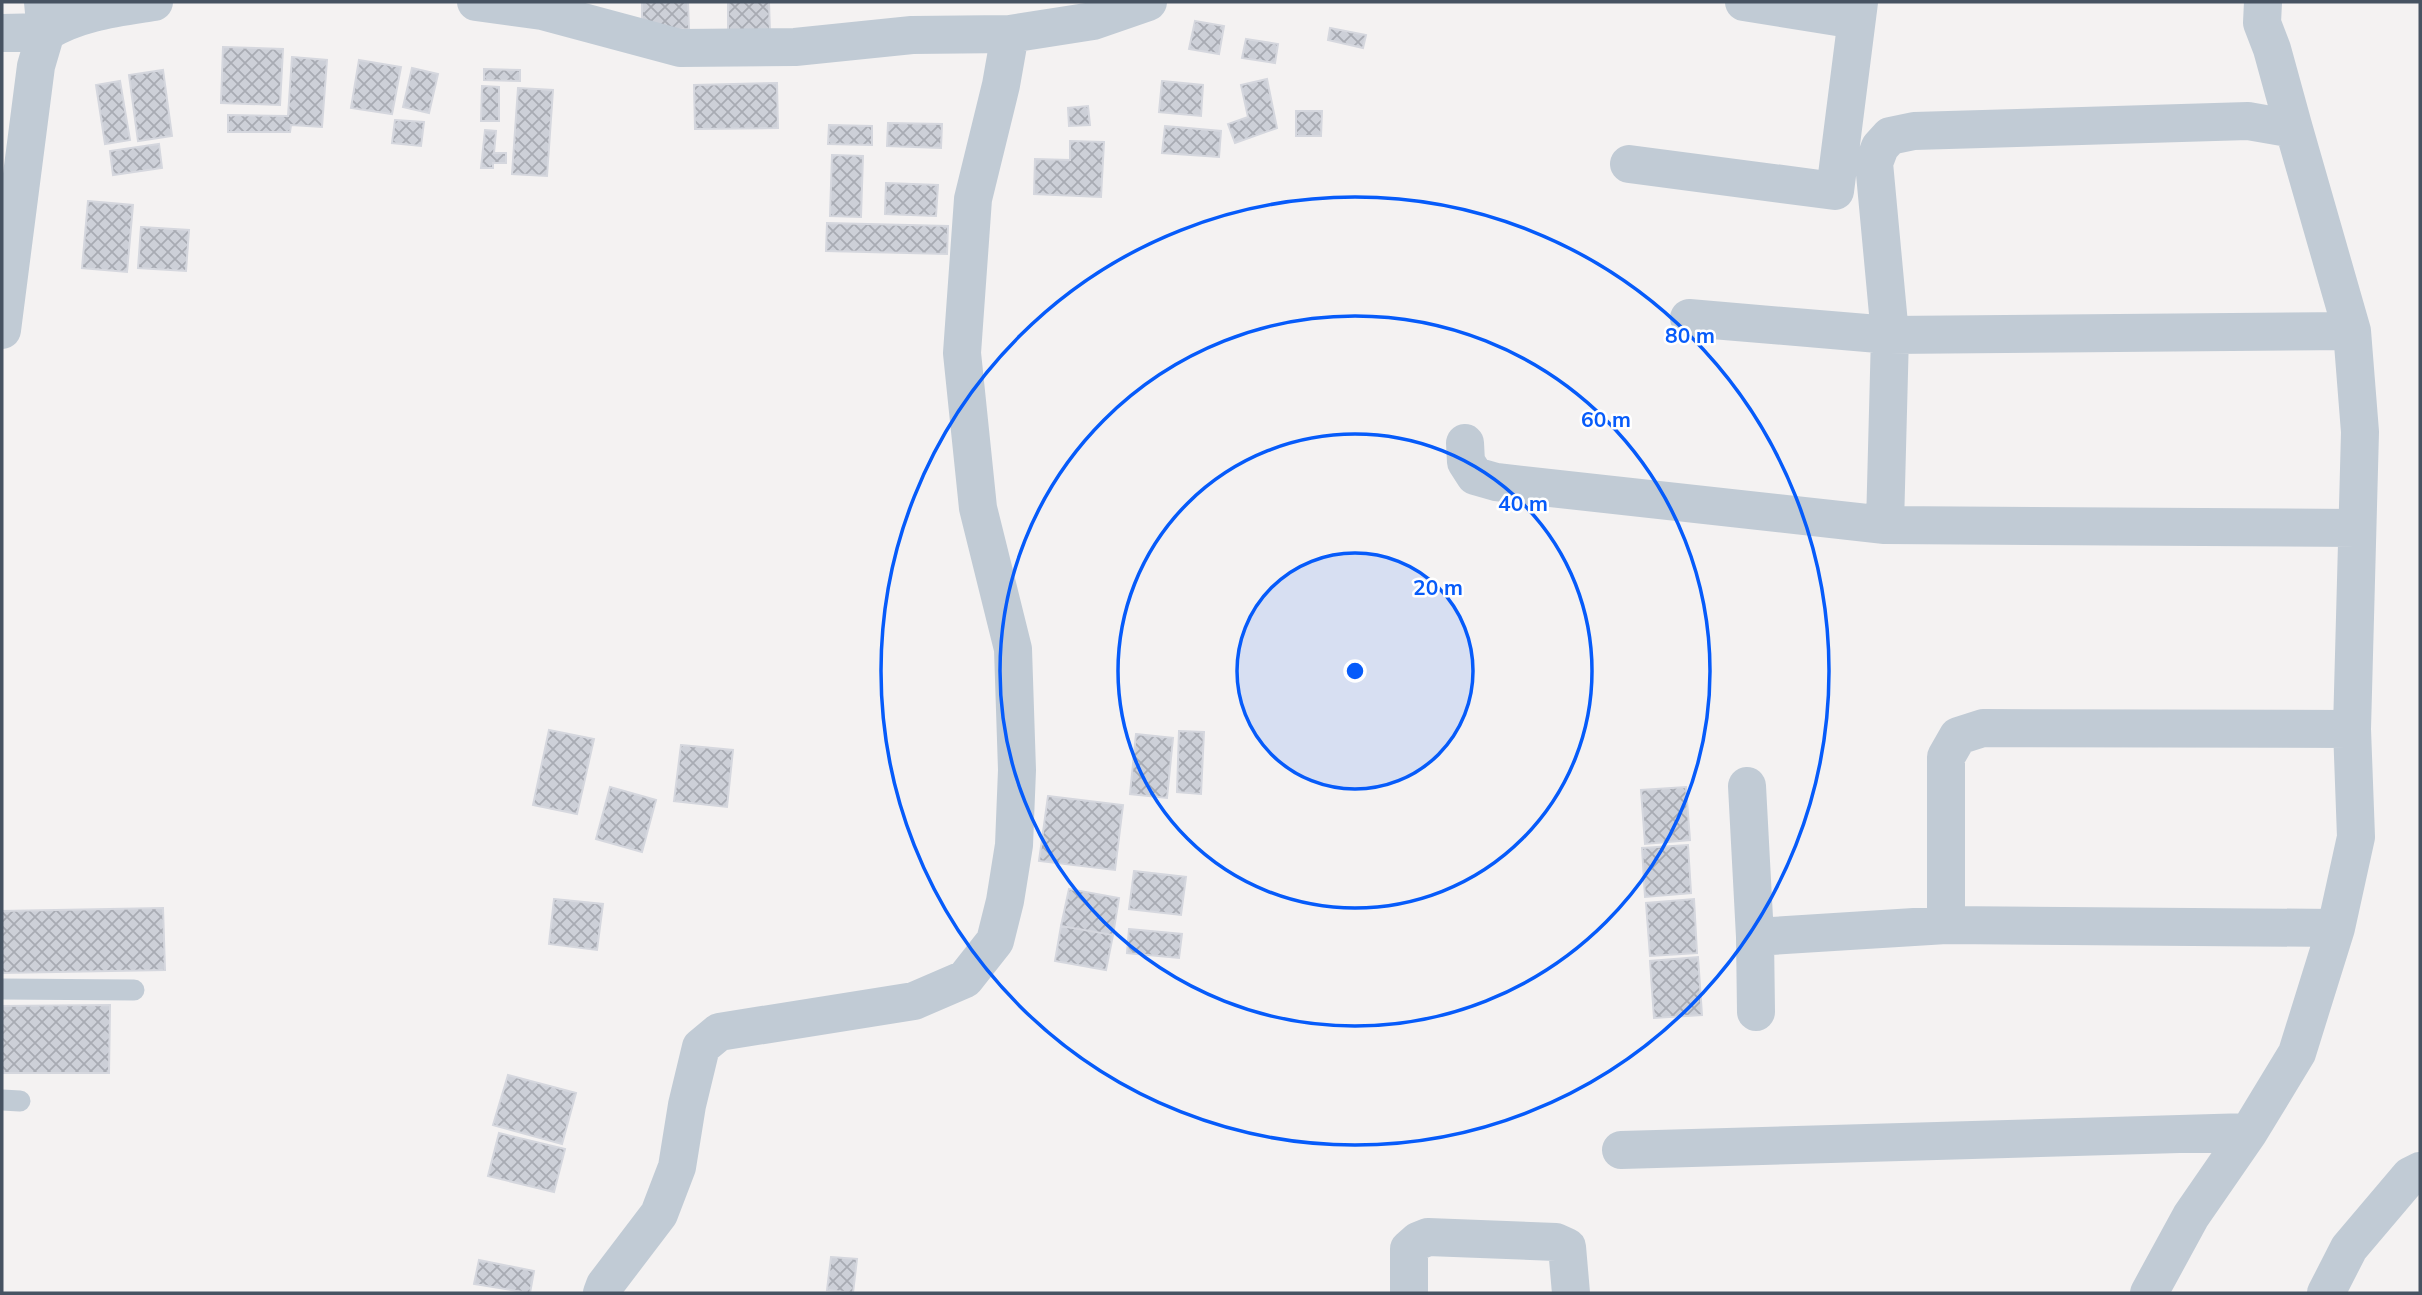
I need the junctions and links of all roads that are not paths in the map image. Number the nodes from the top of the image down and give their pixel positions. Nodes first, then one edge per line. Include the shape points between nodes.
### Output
1 (154, 2) edge
2 (476, 2) edge
3 (1147, 2) edge
4 (1744, 2) edge
5 (2263, 2) edge
6 (1858, 11) edge
7 (45, 17) edge
8 (2, 33) edge
9 (1010, 34) junction
10 (2294, 129) junction
11 (1629, 164) dead end
12 (1689, 318) dead end
13 (2, 330) edge
14 (2352, 331) junction
15 (1890, 335) junction
16 (1465, 443) dead end
17 (1885, 525) junction
18 (2357, 528) junction
19 (2352, 729) junction
20 (1747, 786) dead end
21 (1946, 925) junction
22 (2336, 928) junction
23 (1755, 937) junction
24 (2, 989) edge
25 (134, 990) dead end
26 (1756, 1012) dead end
27 (2249, 1132) junction
28 (1621, 1150) dead end
29 (2420, 1171) edge
30 (603, 1293) edge
31 (1409, 1293) edge
32 (1571, 1293) edge
33 (2149, 1293) edge
34 (2326, 1293) edge

1 - 7 street via 64,21
2 - 9 street via 542,11 680,48 795,47 912,35
3 - 9 street via 1093,22
4 - 6 street
5 - 10 street via 2262,23
6 - 11 street via 1835,191
7 - 8 street
7 - 13 street
9 - 30 street via 973,199 962,353 978,508 1013,649 1014,845 995,941 965,979 915,1001 719,1032 701,1047 677,1167 659,1214
10 - 14 street
10 - 15 street via 2248,121 1914,131 1890,136 1874,163
12 - 15 street
14 - 15 street
14 - 18 street via 2360,432
15 - 17 street
16 - 17 street via 1466,462 1475,476 1496,482
17 - 18 street
18 - 19 street
19 - 21 street via 1983,728 1958,736 1946,757
19 - 22 street via 2356,837
20 - 23 street
21 - 22 street
21 - 23 street
22 - 27 street via 2297,1053
23 - 26 street
24 - 25 lane
27 - 28 street
27 - 33 street via 2191,1216
29 - 34 street via 2410,1176 2349,1248
31 - 32 street via 1409,1249 1428,1237 1556,1242 1567,1247

